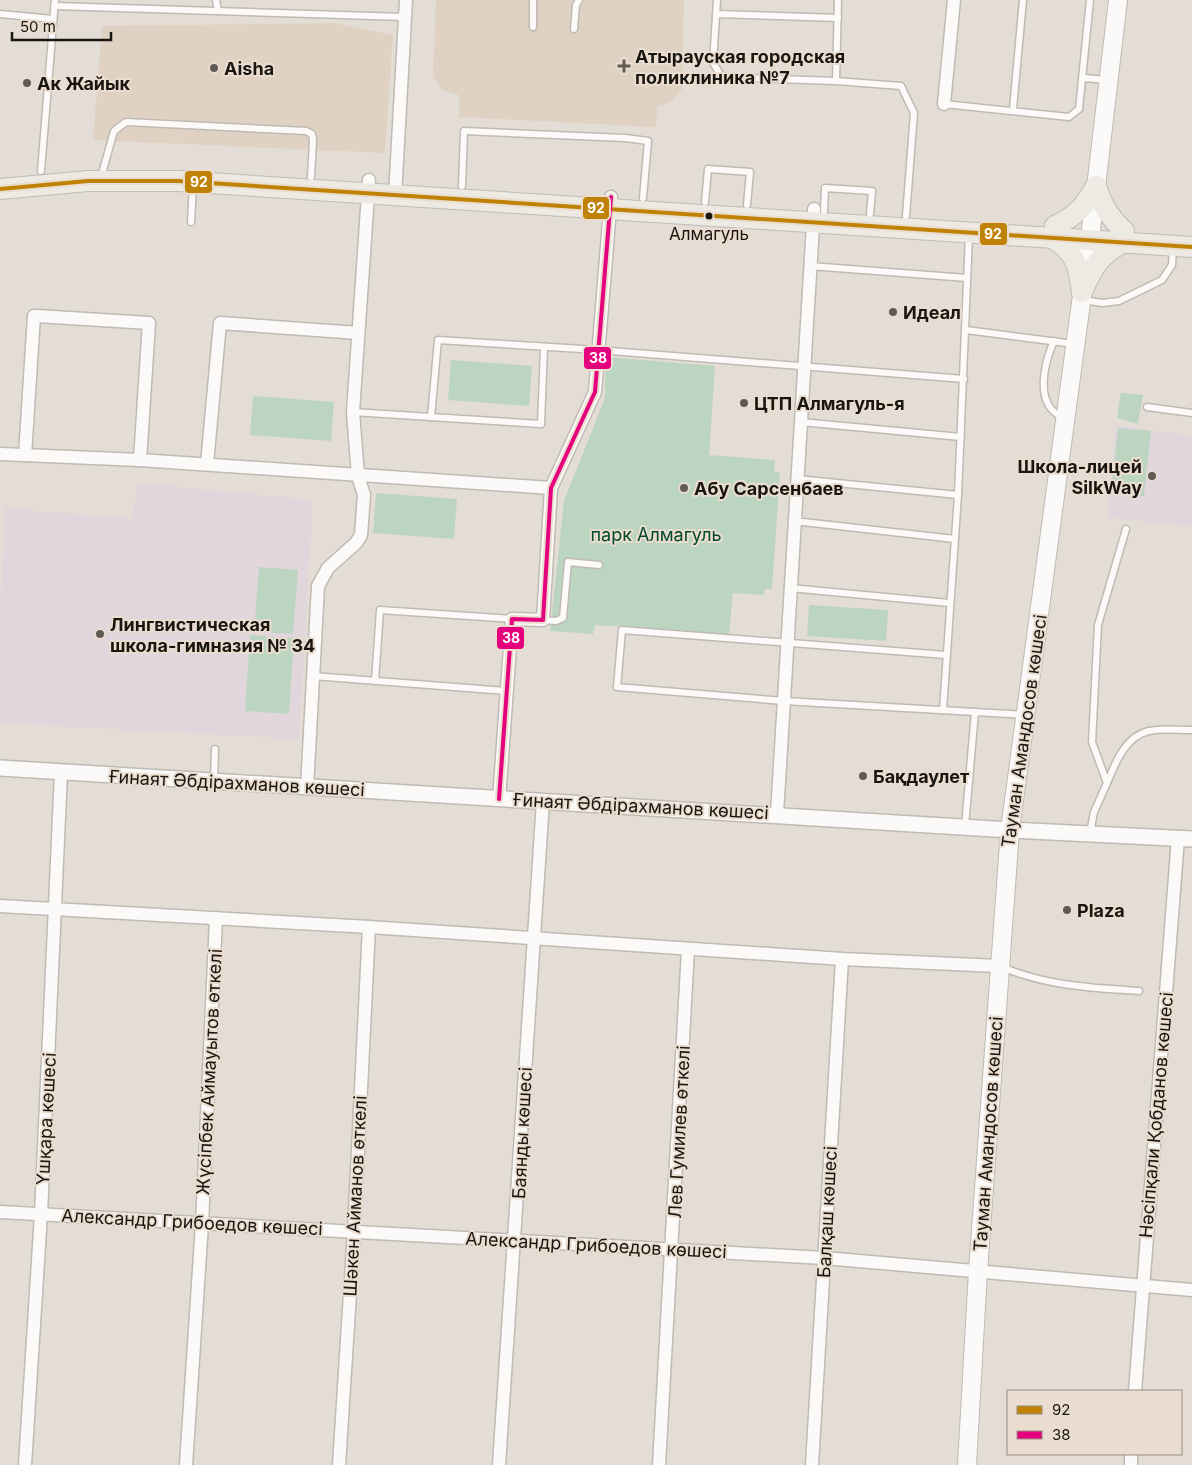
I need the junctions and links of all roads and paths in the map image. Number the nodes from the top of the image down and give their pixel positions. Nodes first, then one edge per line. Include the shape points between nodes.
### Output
1 (216, 0) edge
2 (406, 0) edge
3 (533, 0) edge
4 (579, 0) edge
5 (716, 0) edge
6 (838, 0) edge
7 (954, 0) edge
8 (1023, 0) edge
9 (1090, 0) edge
10 (1118, 0) edge
11 (55, 3) edge
12 (218, 11) junction
13 (0, 14) edge
14 (716, 14) junction
15 (404, 18) junction
16 (838, 18) junction
17 (53, 19) junction
18 (533, 27) dead end
19 (574, 29) dead end
20 (1084, 78) junction
21 (1108, 80) junction
22 (836, 81) junction
23 (944, 104) joint
24 (1013, 110) junction
25 (103, 170) junction
26 (41, 171) junction
27 (0, 176) edge
28 (311, 177) junction
29 (193, 182) junction
30 (462, 186) junction
31 (1096, 186) junction
32 (369, 187) junction
33 (0, 189) edge
34 (396, 189) junction
35 (643, 198) junction
36 (705, 202) junction
37 (610, 203) junction
38 (747, 205) junction
39 (817, 214) junction
40 (906, 216) junction
41 (192, 222) dead end
42 (1054, 232) junction
43 (969, 233) junction
44 (1090, 235) junction
45 (1192, 235) edge
46 (1124, 237) junction
47 (1183, 247) edge
48 (810, 266) junction
49 (967, 278) junction
50 (1082, 296) junction
51 (966, 330) junction
52 (358, 333) junction
53 (1054, 341) junction
54 (1076, 344) junction
55 (544, 347) junction
56 (598, 350) junction
57 (804, 367) junction
58 (964, 379) junction
59 (1147, 407) dead end
60 (353, 412) junction
61 (1192, 413) edge
62 (431, 417) junction
63 (800, 422) junction
64 (1065, 422) junction
65 (961, 436) junction
66 (0, 454) edge
67 (25, 455) junction
68 (140, 460) junction
69 (206, 464) junction
70 (358, 476) junction
71 (796, 479) junction
72 (551, 488) junction
73 (958, 495) junction
74 (794, 521) junction
75 (1126, 529) dead end
76 (955, 539) junction
77 (599, 565) dead end
78 (790, 588) junction
79 (949, 603) junction
80 (512, 619) junction
81 (543, 620) junction
82 (787, 642) junction
83 (946, 655) junction
84 (313, 676) junction
85 (375, 681) junction
86 (506, 690) junction
87 (784, 701) junction
88 (943, 710) junction
89 (975, 712) junction
90 (1027, 715) junction
91 (1192, 730) edge
92 (215, 749) dead end
93 (0, 768) edge
94 (61, 773) junction
95 (214, 782) junction
96 (1106, 783) junction
97 (307, 788) junction
98 (499, 799) junction
99 (543, 801) junction
100 (777, 814) junction
101 (965, 826) junction
102 (1010, 830) junction
103 (1090, 833) junction
104 (1185, 838) edge
105 (0, 906) edge
106 (56, 909) junction
107 (216, 918) junction
108 (369, 927) junction
109 (533, 939) junction
110 (688, 948) junction
111 (842, 959) junction
112 (999, 966) junction
113 (1139, 991) dead end
114 (0, 1212) edge
115 (41, 1214) junction
116 (202, 1224) junction
117 (354, 1231) junction
118 (515, 1240) junction
119 (672, 1250) junction
120 (824, 1258) junction
121 (978, 1271) junction
122 (1142, 1286) junction
123 (1192, 1290) edge
124 (1135, 1390) edge
125 (25, 1465) edge
126 (186, 1465) edge
127 (339, 1465) edge
128 (499, 1465) edge
129 (659, 1465) edge
130 (812, 1465) edge
131 (967, 1465) edge

1 - 12 lane
2 - 15 street
3 - 18 lane
4 - 19 lane
5 - 14 lane
6 - 16 lane
7 - 23 street
8 - 24 lane
9 - 20 lane
10 - 21 main road, Тауман Амандосов көшесі
11 - 12 lane
11 - 17 lane
12 - 15 lane
13 - 17 lane
14 - 16 lane
14 - 22 lane via 713,63 722,77
15 - 34 street
16 - 22 lane
17 - 26 lane
20 - 21 lane
20 - 24 lane via 1079,109 1069,117
21 - 31 main road, Тауман Амандосов көшесі
22 - 40 lane via 901,86 914,113
23 - 24 lane
25 - 26 main road
25 - 28 main road via 178,168
25 - 28 lane via 114,131 126,122 306,131 312,134 313,140
26 - 27 main road
28 - 32 main road
29 - 32 main road
29 - 33 main road via 88,181
29 - 41 lane
30 - 34 main road
30 - 35 lane via 464,131 625,138 648,140
30 - 37 main road
31 - 42 main road via 1078,214
31 - 44 main road, Тауман Амандосов көшесі
31 - 46 main road via 1102,206
32 - 34 main road
32 - 52 street
34 - 37 main road
35 - 36 main road
35 - 37 main road
36 - 38 main road
36 - 38 lane via 708,168 750,172
37 - 39 main road
37 - 56 street
38 - 39 main road
39 - 40 main road
39 - 43 main road
39 - 48 street
40 - 42 main road
42 - 43 main road
42 - 44 main road
42 - 50 main road via 1077,263
43 - 49 lane
44 - 46 main road
44 - 50 main road, Тауман Амандосов көшесі
45 - 46 main road
46 - 47 main road
46 - 50 main road via 1094,265
47 - 50 lane via 1162,280 1119,301 1102,303
48 - 49 lane
48 - 57 street
49 - 51 lane
50 - 54 main road, Тауман Амандосов көшесі
51 - 53 lane
51 - 58 lane
52 - 60 street
52 - 69 street via 220,323
53 - 54 lane
53 - 64 lane via 1048,354 1043,391 1049,406
54 - 64 main road, Тауман Амандосов көшесі
55 - 56 lane
55 - 62 lane via 438,340
55 - 62 lane via 540,424
56 - 57 lane
56 - 72 street via 595,392
57 - 58 lane
57 - 63 street
58 - 65 lane
59 - 61 lane
60 - 62 lane
60 - 70 street
63 - 65 lane
63 - 71 street
64 - 90 main road, Тауман Амандосов көшесі
65 - 73 lane
66 - 67 street
67 - 68 street
67 - 68 street via 34,316 37,316 149,323
68 - 69 street
69 - 70 street
70 - 72 street
70 - 84 street via 364,496 361,535 328,568 318,586
71 - 73 lane
71 - 74 street
72 - 81 street
73 - 76 lane
74 - 76 lane
74 - 78 street
75 - 96 lane via 1098,625 1092,742
76 - 79 lane
77 - 81 lane via 568,562 562,618
78 - 79 lane
78 - 82 street
79 - 83 lane
80 - 81 street
80 - 85 lane via 380,610
80 - 86 street
82 - 83 lane
82 - 87 street
82 - 87 lane via 622,630 617,687
83 - 88 lane
84 - 85 lane
84 - 97 street
85 - 86 lane
86 - 98 street
87 - 88 lane
87 - 100 street
88 - 89 lane
89 - 90 lane
89 - 101 lane
90 - 102 main road, Тауман Амандосов көшесі
91 - 96 lane via 1148,731 1131,741 1117,758
92 - 95 lane
93 - 94 street, Ғинаят Әбдірахманов көшесі
94 - 95 street, Ғинаят Әбдірахманов көшесі
94 - 106 street, Үшқара көшесі
95 - 97 street, Ғинаят Әбдірахманов көшесі
96 - 103 lane via 1094,812
97 - 98 street, Ғинаят Әбдірахманов көшесі
98 - 99 street, Ғинаят Әбдірахманов көшесі
99 - 100 street, Ғинаят Әбдірахманов көшесі
99 - 109 street, Баянды көшесі
100 - 101 street, Ғинаят Әбдірахманов көшесі
101 - 102 street, Ғинаят Әбдірахманов көшесі
102 - 103 street, Ғинаят Әбдірахманов көшесі
102 - 112 main road, Тауман Амандосов көшесі
103 - 104 street, Ғинаят Әбдірахманов көшесі
104 - 122 street, Нәсіпқали Қобданов көшесі
105 - 106 street
106 - 107 street
106 - 115 street, Үшқара көшесі
107 - 108 street
107 - 116 street, Жүсіпбек Аймауытов өткелі
108 - 109 street
108 - 117 street, Шәкен Айманов өткелі
109 - 110 street
109 - 118 street, Баянды көшесі
110 - 111 street
110 - 119 street, Лев Гумилев өткелі
111 - 112 street
111 - 120 street, Балқаш көшесі
112 - 113 lane via 1030,979 1083,988
112 - 121 main road, Тауман Амандосов көшесі
114 - 115 street, Александр Грибоедов көшесі
115 - 116 street, Александр Грибоедов көшесі
115 - 125 street, Үшқара көшесі
116 - 117 street, Александр Грибоедов көшесі
116 - 126 street, Жүсіпбек Аймауытов өткелі
117 - 118 street, Александр Грибоедов көшесі
117 - 127 street, Шәкен Айманов өткелі
118 - 119 street, Александр Грибоедов көшесі
118 - 128 street, Баянды көшесі
119 - 120 street, Александр Грибоедов көшесі
119 - 129 street, Лев Гумилев өткелі
120 - 121 street, Александр Грибоедов көшесі
120 - 130 street, Балқаш көшесі
121 - 122 street, Александр Грибоедов көшесі
121 - 131 main road, Тауман Амандосов көшесі
122 - 123 street, Александр Грибоедов көшесі
122 - 124 street, Нәсіпқали Қобданов көшесі

